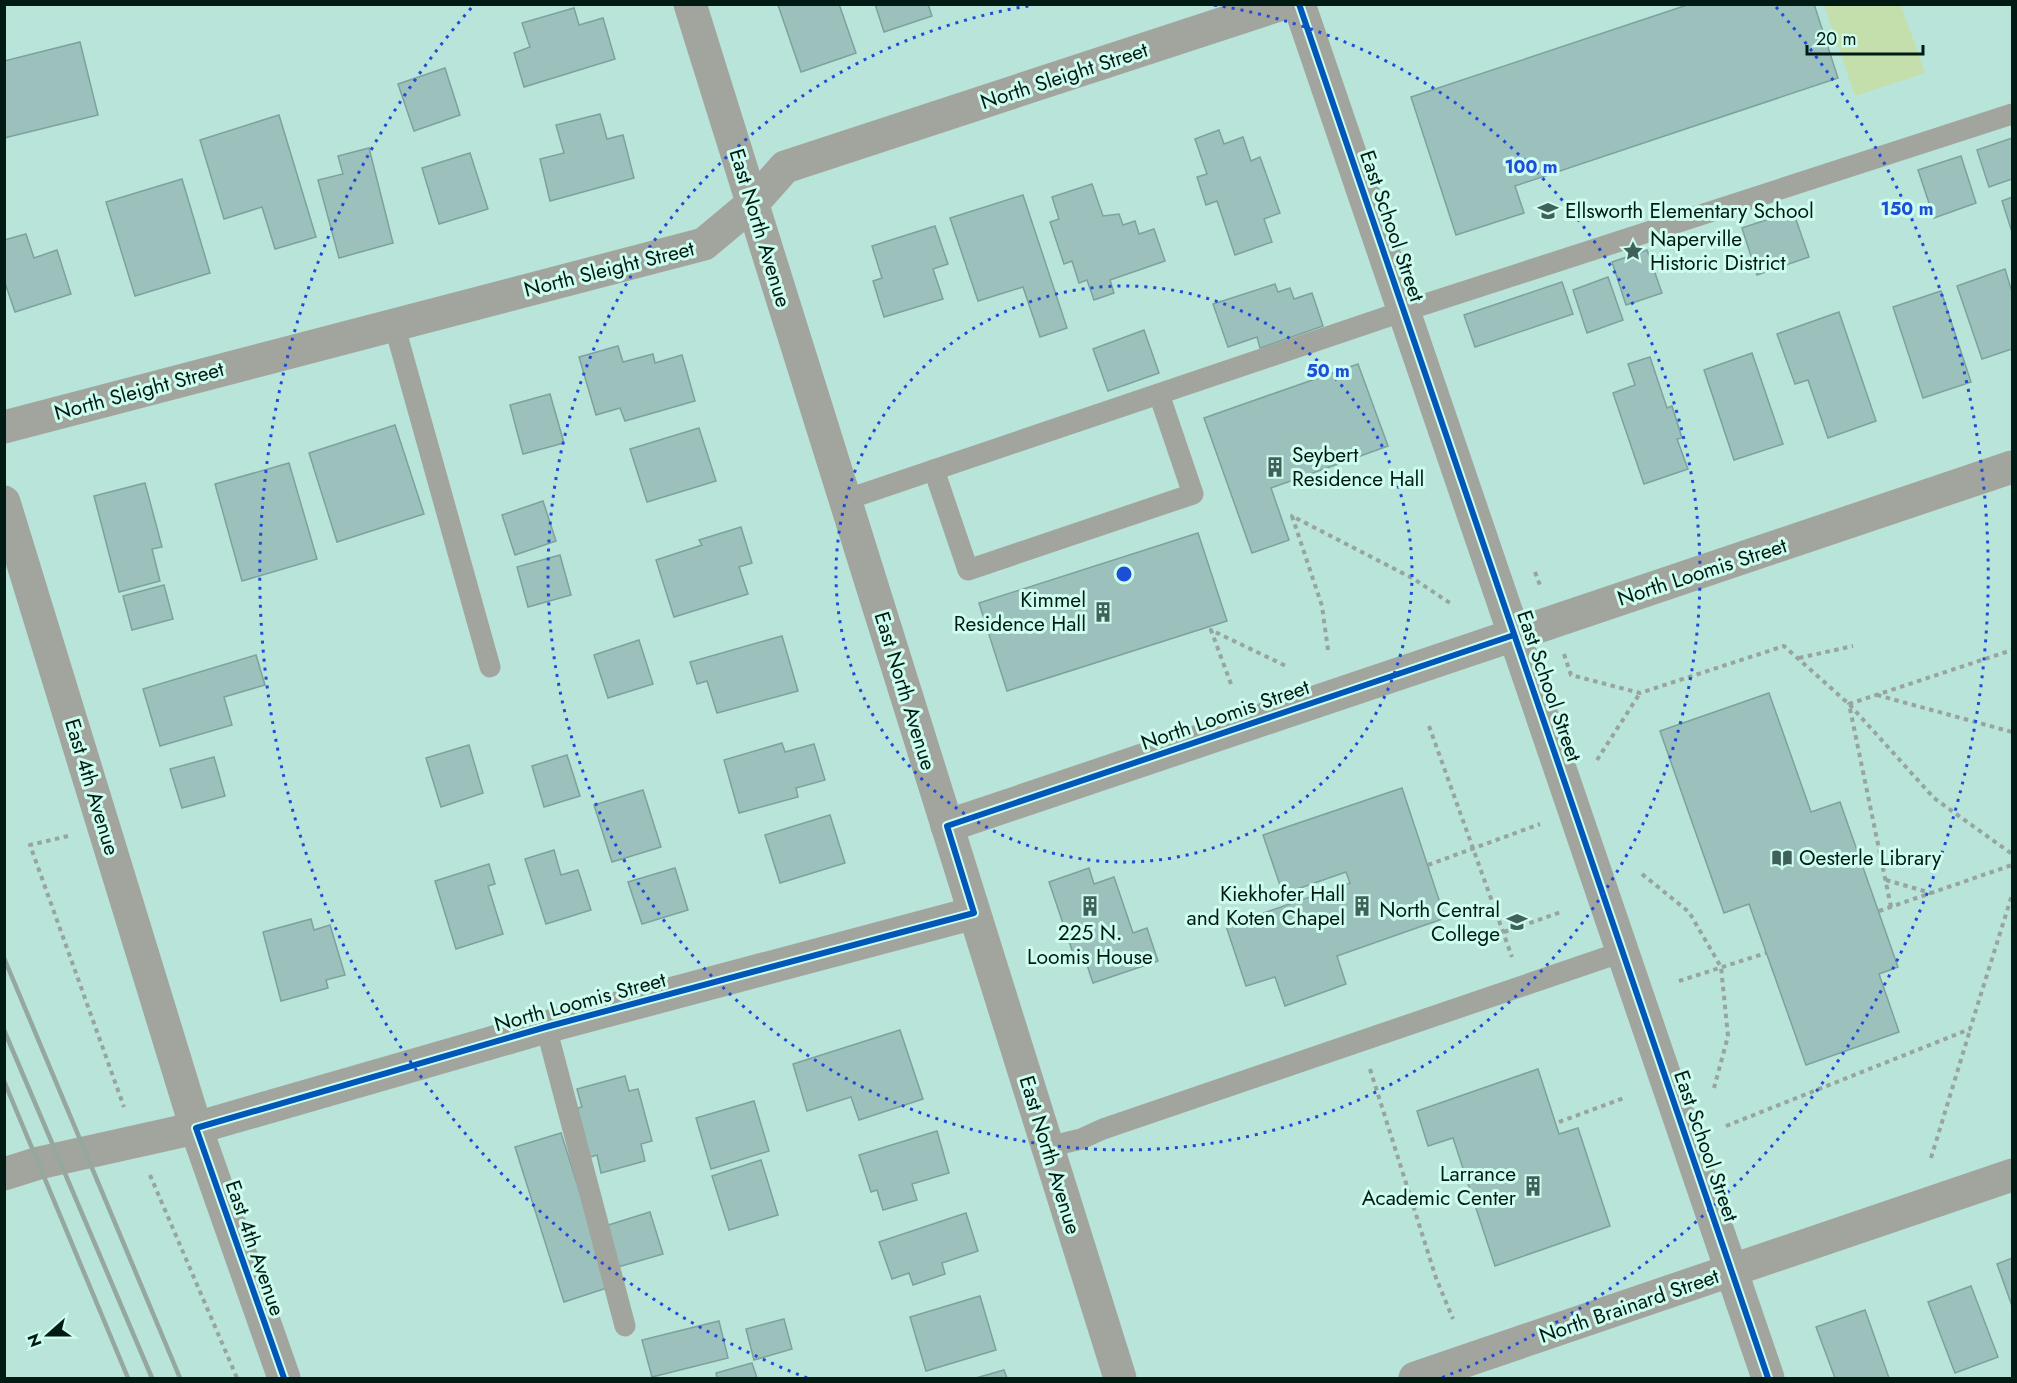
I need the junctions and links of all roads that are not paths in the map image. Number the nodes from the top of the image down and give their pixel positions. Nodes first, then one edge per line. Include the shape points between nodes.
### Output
1 (690, 4) edge
2 (1282, 4) edge
3 (1299, 4) edge
4 (2013, 114) edge
5 (753, 203) junction
6 (1404, 311) junction
7 (393, 324) junction
8 (1159, 394) junction
9 (4, 427) edge
10 (2013, 466) edge
11 (934, 470) junction
12 (845, 500) junction
13 (4, 502) edge
14 (1514, 634) junction
15 (490, 667) dead end
16 (947, 826) junction
17 (974, 913) junction
18 (1622, 951) junction
19 (546, 1027) junction
20 (196, 1128) junction
21 (1048, 1147) junction
22 (4, 1174) edge
23 (2013, 1176) edge
24 (1732, 1271) junction
25 (625, 1326) dead end
26 (284, 1378) edge
27 (1120, 1378) edge
28 (1415, 1378) edge
29 (1768, 1378) edge

1 - 5 street, East North Avenue
2 - 5 street, North Sleight Street via 785,167
3 - 6 street, East School Street
4 - 6 lane
5 - 7 street, North Sleight Street via 704,244
5 - 12 street, East North Avenue
6 - 8 lane
6 - 14 street, East School Street
7 - 9 street, North Sleight Street
7 - 15 lane
8 - 11 lane
8 - 11 lane via 1193,494 979,567 968,570
10 - 14 street, North Loomis Street
11 - 12 lane
12 - 16 street, East North Avenue
13 - 20 street, East 4th Avenue
14 - 16 street, North Loomis Street
14 - 18 street, East School Street
16 - 17 street, East North Avenue
17 - 19 street, North Loomis Street
17 - 21 street, East North Avenue
18 - 21 lane via 1081,1139
18 - 24 street, East School Street
19 - 20 street, North Loomis Street
19 - 25 lane
20 - 22 street, North Loomis Street
20 - 26 street, East 4th Avenue
21 - 27 street, East North Avenue
23 - 24 street, North Brainard Street
24 - 28 street, North Brainard Street
24 - 29 street, East School Street

